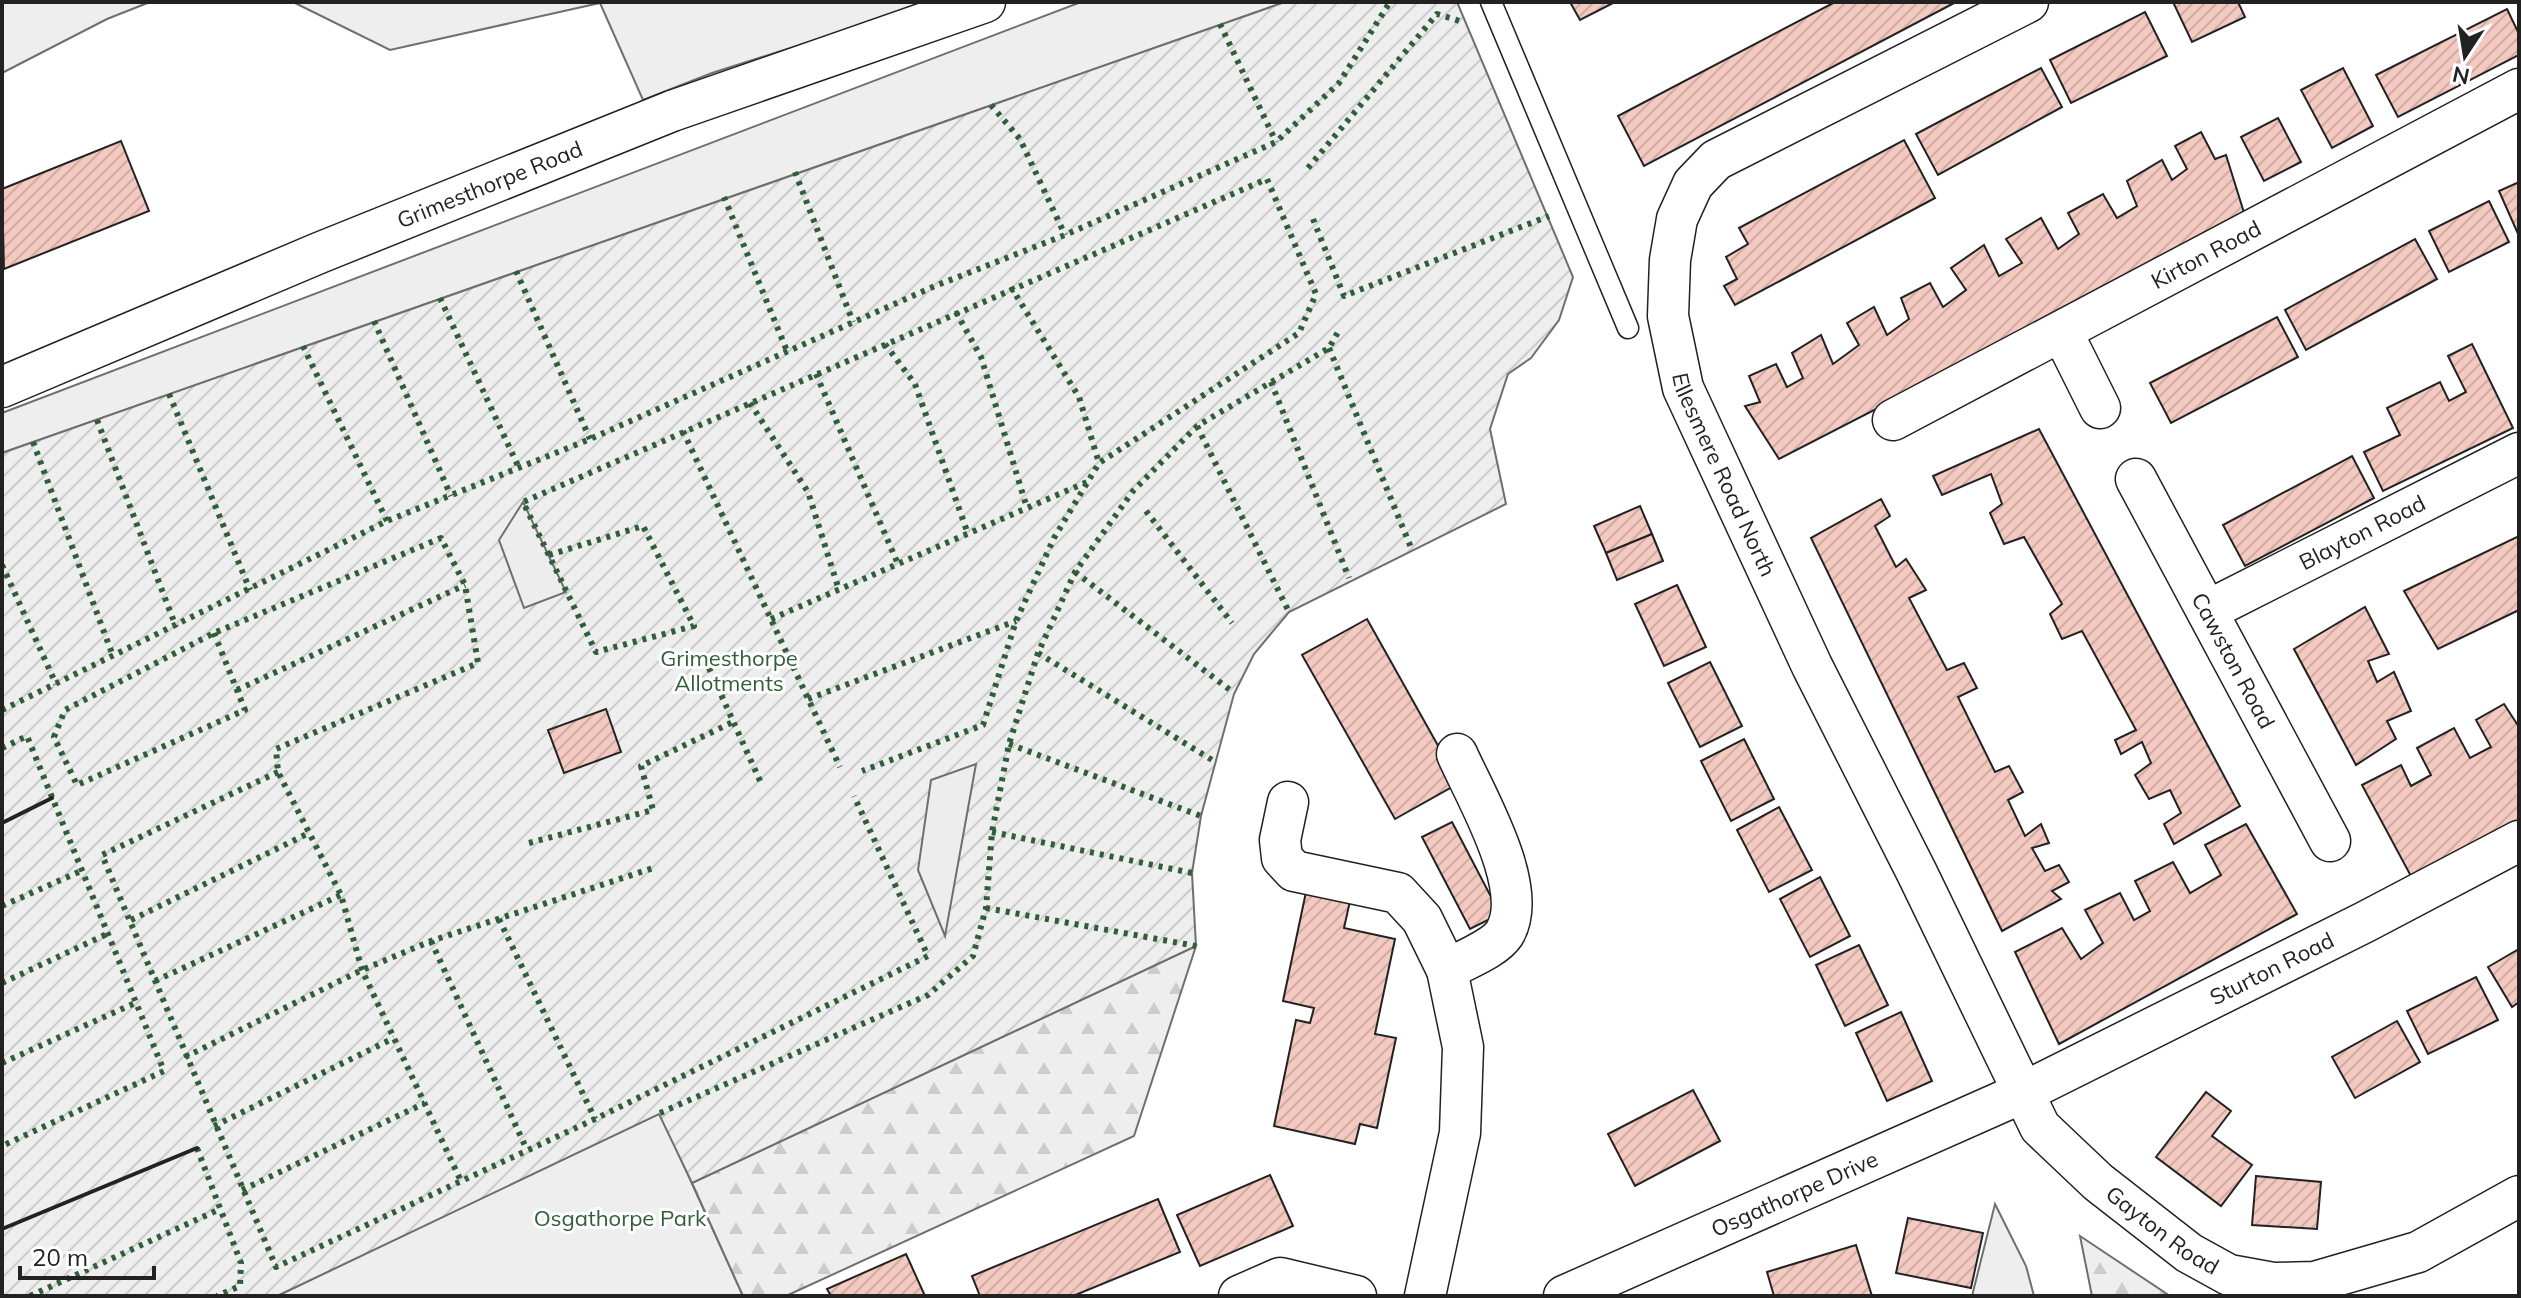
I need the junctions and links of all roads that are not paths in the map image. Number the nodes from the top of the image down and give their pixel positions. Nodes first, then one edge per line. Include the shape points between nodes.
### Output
1 (985, 2) edge
2 (1491, 2) edge
3 (2028, 2) edge
4 (2519, 89) edge
5 (1628, 328) dead end
6 (2062, 332) junction
7 (2, 387) edge
8 (2100, 408) dead end
9 (1893, 420) dead end
10 (2519, 453) edge
11 (2136, 479) dead end
12 (2207, 611) junction
13 (1457, 754) dead end
14 (1288, 802) dead end
15 (2330, 841) dead end
16 (2519, 841) edge
17 (1447, 970) junction
18 (2024, 1092) junction
19 (2519, 1196) edge
20 (2229, 1286) edge
21 (1239, 1296) edge
22 (1356, 1296) edge
23 (1425, 1296) edge
24 (1564, 1296) edge

1 - 7 street, Grimesthorpe Road via 672,111
2 - 5 lane
3 - 18 street, Ellesmere Road North via 1716,160 1693,184 1677,219 1668,316 1683,388 1696,417 1812,666
4 - 6 street, Kirton Road
6 - 8 street
6 - 9 street, Kirton Road
10 - 12 street, Blayton Road
11 - 12 street, Cawston Road
12 - 15 street, Cawston Road
13 - 17 street via 1502,854 1512,915 1503,936
14 - 17 street via 1280,840 1282,858 1294,871 1398,893 1422,919
16 - 18 street, Sturton Road
17 - 23 street via 1463,1047 1460,1133
18 - 20 street, Gayton Road via 2040,1127 2098,1182
18 - 24 street, Osgathorpe Drive
19 - 20 street, Gayton Road via 2418,1252 2358,1271 2315,1282
21 - 22 street via 1280,1278

